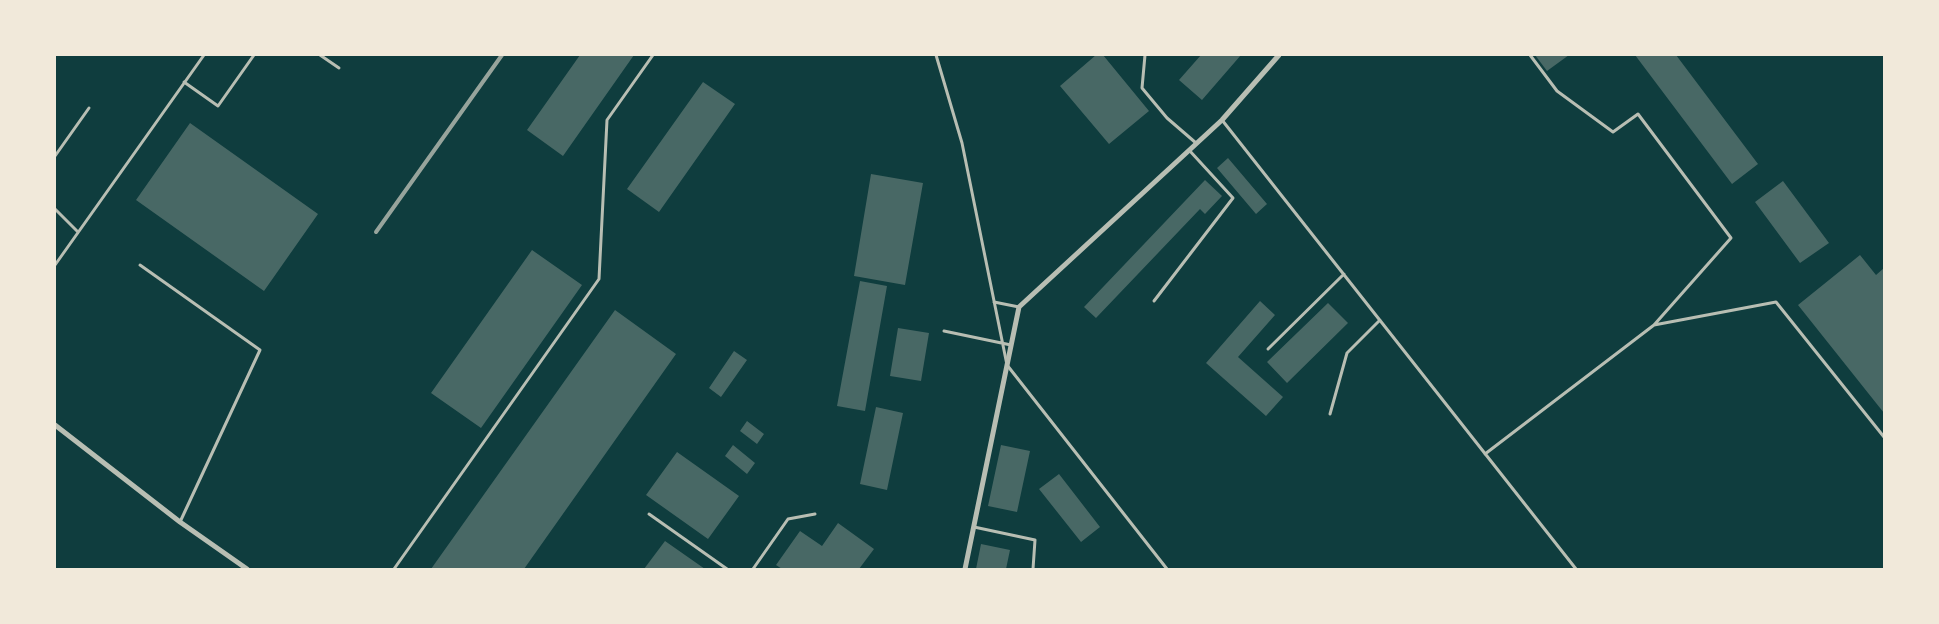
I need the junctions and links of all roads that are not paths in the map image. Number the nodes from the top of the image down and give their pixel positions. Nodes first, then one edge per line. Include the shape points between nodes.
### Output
1 (204, 55) edge
2 (254, 55) edge
3 (320, 55) edge
4 (654, 55) edge
5 (936, 55) edge
6 (1145, 55) edge
7 (1279, 55) edge
8 (1530, 55) edge
9 (339, 68) dead end
10 (184, 82) junction
11 (89, 108) dead end
12 (1222, 120) junction
13 (1196, 144) junction
14 (1189, 150) junction
15 (55, 156) edge
16 (55, 209) edge
17 (78, 232) junction
18 (140, 265) dead end
19 (55, 266) edge
20 (1344, 274) junction
21 (1154, 301) dead end
22 (994, 302) junction
23 (1018, 307) junction
24 (1380, 320) junction
25 (1654, 325) junction
26 (944, 331) dead end
27 (1003, 343) junction
28 (1011, 345) junction
29 (1268, 349) dead end
30 (1007, 365) junction
31 (1330, 414) dead end
32 (55, 425) edge
33 (1884, 437) edge
34 (1486, 454) junction
35 (649, 514) dead end
36 (815, 514) dead end
37 (180, 522) junction
38 (974, 527) junction
39 (246, 569) edge
40 (394, 569) edge
41 (727, 569) edge
42 (752, 569) edge
43 (965, 569) edge
44 (1033, 569) edge
45 (1167, 569) edge
46 (1576, 569) edge

1 - 10 lane
2 - 10 lane via 218,106
3 - 9 lane
4 - 40 lane via 608,120 599,279
5 - 22 lane via 962,143
6 - 13 lane via 1142,88 1167,118
7 - 12 street
8 - 25 lane via 1557,91 1613,132 1638,114 1731,238
10 - 17 lane
11 - 15 lane
12 - 13 street
12 - 20 lane
13 - 14 street
14 - 21 lane via 1233,198
14 - 23 street
16 - 17 lane
17 - 19 lane
18 - 37 lane via 260,350
20 - 24 lane
20 - 29 lane
22 - 23 lane
22 - 27 lane
23 - 28 street
24 - 31 lane via 1347,352
24 - 34 lane
25 - 33 lane via 1776,302
25 - 34 lane
26 - 27 lane
27 - 28 lane
27 - 30 lane
28 - 30 street
30 - 38 street
30 - 45 lane
32 - 37 street
34 - 46 lane
35 - 41 lane
36 - 42 lane via 788,519
37 - 39 street
38 - 43 street
38 - 44 lane via 1035,540

